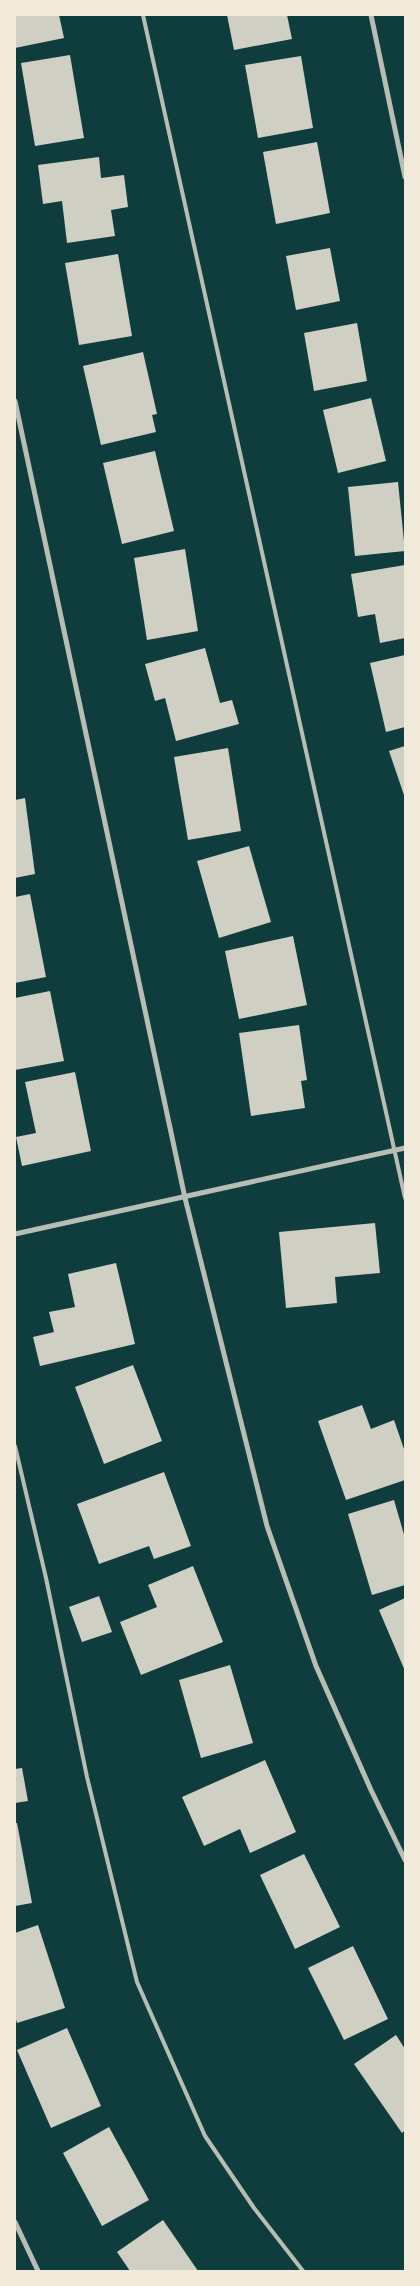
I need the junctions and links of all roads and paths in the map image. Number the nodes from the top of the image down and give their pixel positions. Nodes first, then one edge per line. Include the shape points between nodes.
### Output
1 (143, 15) edge
2 (371, 15) edge
3 (405, 177) edge
4 (15, 400) edge
5 (405, 1148) edge
6 (394, 1151) junction
7 (185, 1198) junction
8 (405, 1198) edge
9 (15, 1234) edge
10 (15, 1446) edge
11 (405, 1860) edge
12 (15, 2222) edge
13 (38, 2271) edge
14 (303, 2271) edge

1 - 6 lane
2 - 3 street
4 - 7 street
5 - 6 street
6 - 7 street
6 - 8 lane
7 - 9 street
7 - 11 street via 267,1526 316,1666
10 - 14 lane via 87,1777 137,1982 205,2136 254,2208
12 - 13 street

